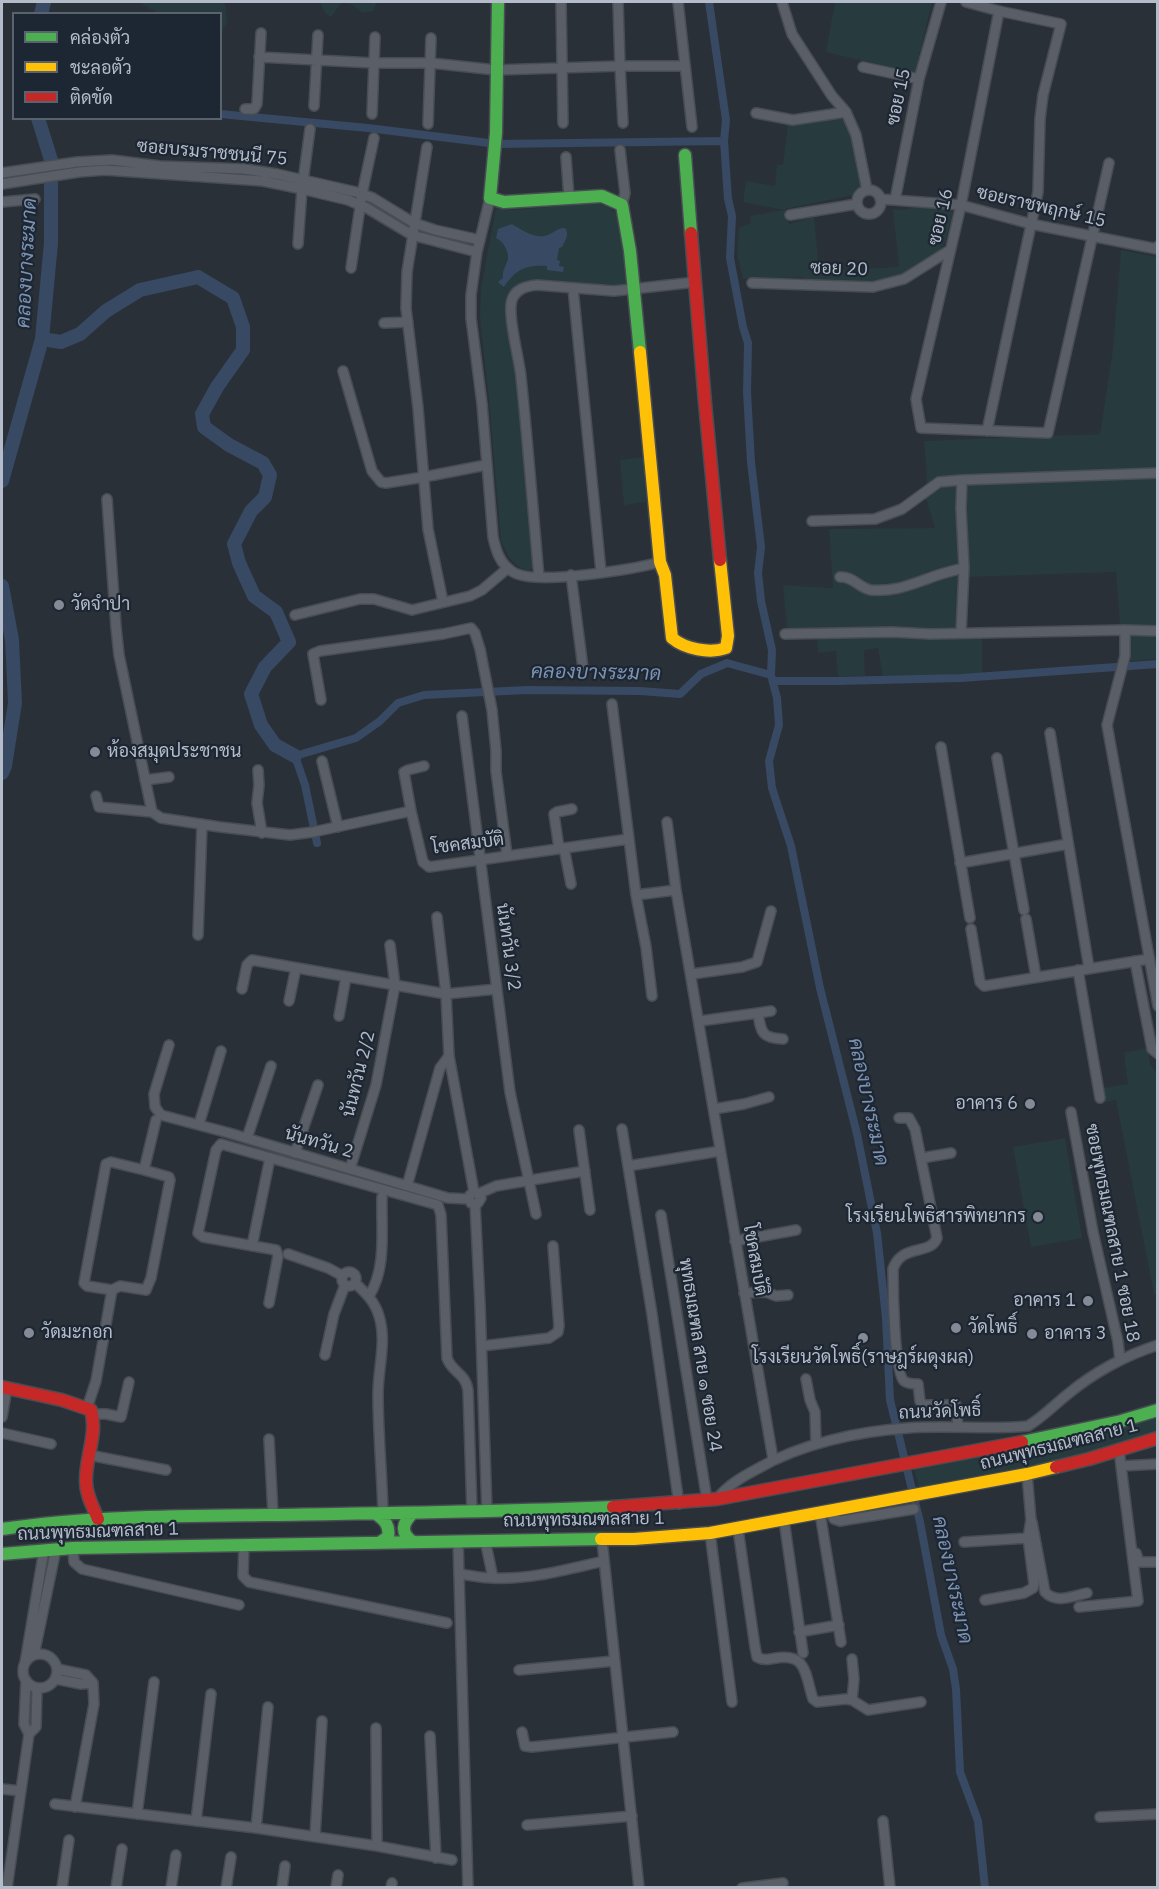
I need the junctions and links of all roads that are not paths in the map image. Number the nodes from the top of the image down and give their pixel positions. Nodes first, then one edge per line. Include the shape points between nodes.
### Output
1 (498, 2) edge
2 (561, 2) edge
3 (618, 2) edge
4 (678, 2) edge
5 (782, 2) edge
6 (941, 2) edge
7 (966, 2) edge
8 (999, 11) junction
9 (261, 33) dead end
10 (318, 35) dead end
11 (375, 37) dead end
12 (431, 38) dead end
13 (260, 57) junction
14 (317, 59) junction
15 (374, 63) junction
16 (431, 63) junction
17 (620, 66) junction
18 (685, 66) junction
19 (863, 67) dead end
20 (562, 68) junction
21 (496, 70) junction
22 (919, 79) junction
23 (314, 106) dead end
24 (244, 109) dead end
25 (846, 112) junction
26 (756, 113) dead end
27 (372, 114) dead end
28 (563, 123) dead end
29 (624, 123) dead end
30 (428, 124) dead end
31 (692, 127) dead end
32 (310, 129) dead end
33 (374, 138) dead end
34 (427, 147) dead end
35 (620, 150) dead end
36 (686, 155) dead end
37 (566, 157) dead end
38 (1109, 163) dead end
39 (2, 173) edge
40 (2, 184) edge
41 (303, 184) junction
42 (867, 190) junction
43 (362, 194) junction
44 (490, 198) junction
45 (569, 198) junction
46 (35, 199) dead end
47 (880, 199) junction
48 (895, 200) junction
49 (2, 201) edge
50 (857, 204) junction
51 (361, 205) junction
52 (622, 205) junction
53 (961, 205) junction
54 (790, 215) dead end
55 (414, 223) junction
56 (1031, 224) junction
57 (412, 235) junction
58 (1092, 237) junction
59 (480, 240) junction
60 (298, 244) dead end
61 (1157, 248) edge
62 (950, 250) junction
63 (477, 252) junction
64 (351, 268) dead end
65 (696, 282) junction
66 (752, 282) dead end
67 (573, 288) junction
68 (634, 290) junction
69 (408, 322) junction
70 (384, 323) dead end
71 (343, 371) dead end
72 (987, 431) junction
73 (486, 465) junction
74 (1158, 473) edge
75 (424, 477) junction
76 (962, 480) junction
77 (107, 498) dead end
78 (812, 521) dead end
79 (660, 562) junction
80 (508, 568) junction
81 (964, 568) junction
82 (601, 572) junction
83 (571, 575) junction
84 (840, 577) dead end
85 (539, 578) junction
86 (443, 602) junction
87 (295, 615) dead end
88 (1125, 630) junction
89 (1158, 631) edge
90 (961, 633) junction
91 (785, 634) dead end
92 (583, 668) dead end
93 (321, 700) dead end
94 (612, 704) dead end
95 (462, 716) dead end
96 (1050, 733) dead end
97 (941, 747) dead end
98 (997, 758) dead end
99 (322, 761) dead end
100 (424, 766) dead end
101 (258, 770) dead end
102 (169, 777) dead end
103 (145, 780) junction
104 (96, 796) dead end
105 (572, 809) dead end
106 (411, 811) junction
107 (152, 812) junction
108 (667, 822) dead end
109 (202, 824) junction
110 (338, 827) junction
111 (262, 833) junction
112 (629, 839) junction
113 (1068, 844) junction
114 (562, 848) junction
115 (1014, 854) junction
116 (507, 855) junction
117 (479, 859) junction
118 (960, 863) junction
119 (571, 884) dead end
120 (676, 890) junction
121 (636, 895) junction
122 (771, 911) dead end
123 (438, 917) dead end
124 (969, 918) dead end
125 (971, 929) dead end
126 (198, 935) dead end
127 (390, 945) dead end
128 (1149, 958) junction
129 (1135, 961) junction
130 (296, 968) junction
131 (1089, 968) junction
132 (1078, 970) junction
133 (692, 974) junction
134 (346, 977) junction
135 (1036, 977) junction
136 (395, 985) junction
137 (242, 989) dead end
138 (497, 989) junction
139 (446, 994) junction
140 (652, 996) dead end
141 (290, 1001) dead end
142 (1158, 1006) edge
143 (771, 1011) dead end
144 (758, 1013) junction
145 (339, 1016) dead end
146 (699, 1021) junction
147 (783, 1040) dead end
148 (169, 1045) dead end
149 (221, 1052) dead end
150 (1158, 1054) edge
151 (449, 1056) junction
152 (271, 1066) dead end
153 (318, 1085) dead end
154 (769, 1097) dead end
155 (1100, 1098) dead end
156 (714, 1109) junction
157 (1071, 1112) dead end
158 (159, 1117) junction
159 (899, 1118) dead end
160 (199, 1124) junction
161 (622, 1129) dead end
162 (579, 1130) dead end
163 (247, 1138) junction
164 (720, 1151) junction
165 (295, 1153) junction
166 (951, 1153) dead end
167 (270, 1158) junction
168 (922, 1158) junction
169 (628, 1166) junction
170 (350, 1169) junction
171 (144, 1170) junction
172 (585, 1171) junction
173 (529, 1181) junction
174 (407, 1186) junction
175 (382, 1197) dead end
176 (474, 1197) junction
177 (590, 1210) dead end
178 (536, 1214) dead end
179 (661, 1215) dead end
180 (796, 1230) dead end
181 (735, 1240) junction
182 (252, 1246) junction
183 (553, 1246) dead end
184 (288, 1254) dead end
185 (348, 1281) junction
186 (112, 1290) junction
187 (744, 1293) junction
188 (788, 1295) dead end
189 (369, 1296) junction
190 (269, 1303) dead end
191 (1158, 1345) edge
192 (482, 1346) junction
193 (325, 1355) dead end
194 (1120, 1360) junction
195 (806, 1379) dead end
196 (129, 1382) dead end
197 (4, 1388) edge
198 (1158, 1410) edge
199 (90, 1411) junction
200 (2, 1417) edge
201 (1028, 1426) junction
202 (958, 1427) junction
203 (2, 1433) edge
204 (1158, 1438) edge
205 (269, 1439) dead end
206 (1030, 1441) junction
207 (51, 1444) dead end
208 (816, 1444) junction
209 (1119, 1450) junction
210 (89, 1455) junction
211 (773, 1459) junction
212 (1158, 1464) edge
213 (1121, 1466) junction
214 (166, 1470) dead end
215 (1027, 1474) junction
216 (712, 1500) junction
217 (679, 1504) junction
218 (914, 1509) dead end
219 (472, 1512) junction
220 (487, 1512) junction
221 (825, 1512) junction
222 (273, 1514) junction
223 (380, 1514) junction
224 (413, 1514) junction
225 (98, 1519) junction
226 (784, 1520) junction
227 (1031, 1520) junction
228 (2, 1529) edge
229 (738, 1529) junction
230 (710, 1533) junction
231 (1028, 1538) junction
232 (458, 1540) junction
233 (485, 1540) junction
234 (602, 1540) junction
235 (413, 1542) junction
236 (964, 1542) dead end
237 (1134, 1542) dead end
238 (379, 1543) junction
239 (244, 1545) junction
240 (73, 1548) junction
241 (50, 1549) junction
242 (2, 1554) edge
243 (604, 1561) junction
244 (1158, 1562) edge
245 (459, 1574) junction
246 (492, 1578) junction
247 (1087, 1593) dead end
248 (985, 1600) dead end
249 (239, 1605) dead end
250 (1079, 1607) dead end
251 (447, 1623) dead end
252 (839, 1625) junction
253 (799, 1632) junction
254 (841, 1642) dead end
255 (803, 1653) dead end
256 (34, 1655) junction
257 (852, 1659) dead end
258 (614, 1661) junction
259 (25, 1663) junction
260 (519, 1670) dead end
261 (56, 1674) junction
262 (26, 1680) junction
263 (154, 1682) dead end
264 (37, 1688) junction
265 (211, 1694) dead end
266 (852, 1701) junction
267 (732, 1702) dead end
268 (921, 1702) dead end
269 (267, 1707) dead end
270 (322, 1721) dead end
271 (376, 1728) dead end
272 (522, 1732) dead end
273 (673, 1732) dead end
274 (29, 1734) junction
275 (430, 1736) dead end
276 (622, 1739) junction
277 (2, 1789) edge
278 (21, 1791) junction
279 (55, 1804) dead end
280 (75, 1807) junction
281 (137, 1814) junction
282 (1158, 1814) edge
283 (632, 1816) junction
284 (1100, 1817) dead end
285 (196, 1821) junction
286 (883, 1821) dead end
287 (527, 1825) dead end
288 (256, 1827) junction
289 (315, 1836) junction
290 (69, 1840) dead end
291 (377, 1846) junction
292 (122, 1849) dead end
293 (176, 1855) dead end
294 (231, 1857) dead end
295 (436, 1858) junction
296 (452, 1860) dead end
297 (285, 1866) dead end
298 (338, 1875) dead end
299 (783, 1883) dead end
300 (7, 1887) edge
301 (62, 1887) edge
302 (116, 1887) edge
303 (171, 1887) edge
304 (226, 1887) edge
305 (282, 1887) edge
306 (336, 1887) edge
307 (468, 1887) edge
308 (639, 1887) edge
309 (742, 1887) edge
310 (891, 1887) edge

1 - 21 main road
2 - 20 street
3 - 17 street
4 - 18 street
5 - 25 street via 792,34
6 - 22 street, ซอย 15
7 - 8 street
8 - 53 street, ซอย 16
8 - 56 street via 1061,24 1043,95 1038,192
9 - 13 street
10 - 14 street
11 - 15 street
12 - 16 street
13 - 14 street
13 - 24 street via 257,104 254,109
14 - 15 street
14 - 23 street
15 - 16 street
15 - 27 street
16 - 21 street
16 - 30 street
17 - 18 street
17 - 20 street
17 - 29 street
18 - 31 street
19 - 22 street
20 - 21 street
20 - 28 street
21 - 44 main road
22 - 48 street, ซอย 15
25 - 26 street via 793,120
25 - 42 street via 856,135
32 - 41 street
33 - 43 street
34 - 55 street
35 - 52 street via 625,193
36 - 65 main road
37 - 45 street
38 - 58 street
39 - 41 street, ซอยบรมราชชนนี 75 via 112,160 277,174
40 - 41 street, ซอยบรมราชชนนี 75 via 105,170
41 - 43 street, ซอยบรมราชชนนี 75
41 - 51 street, ซอยบรมราชชนนี 75
41 - 60 street
42 - 47 street
42 - 50 street via 858,197
43 - 51 street
43 - 55 street, ซอยบรมราชชนนี 75
44 - 45 main road via 504,202
44 - 59 street
45 - 52 main road via 602,196
46 - 49 street
47 - 48 street, ซอยราชพฤกษ์ 15
47 - 50 street via 880,206 872,213 864,213
48 - 53 street, ซอยราชพฤกษ์ 15
50 - 54 street
51 - 57 street, ซอยบรมราชชนนี 75
51 - 64 street
52 - 68 main road
53 - 56 street, ซอยราชพฤกษ์ 15
53 - 62 street, ซอย 16
55 - 57 street
55 - 59 street, ซอยบรมราชชนนี 75
56 - 58 street, ซอยราชพฤกษ์ 15
56 - 72 street
57 - 63 street, ซอยบรมราชชนนี 75
57 - 69 street via 406,282
58 - 61 street, ซอยราชพฤกษ์ 15
58 - 72 street via 1048,433
59 - 63 street
62 - 66 street, ซอย 20 via 904,279 873,287
62 - 72 street, ซอย 16 via 916,399 921,428
63 - 73 street via 471,318
65 - 68 street
65 - 79 main road via 728,636 724,649 717,652 674,642
67 - 68 street
67 - 82 street
67 - 85 street via 525,286 511,304
68 - 79 main road
69 - 70 street
69 - 75 street
71 - 75 street via 376,477 386,483
73 - 75 street
73 - 80 street via 493,537 497,553
74 - 76 street
75 - 86 street via 428,529
76 - 78 street via 939,482 902,509 875,519
76 - 81 street
77 - 103 street via 119,655
79 - 82 street
80 - 85 street via 515,574
80 - 86 street via 482,590
81 - 84 street via 893,589 867,589 851,578
81 - 90 street
82 - 83 street
83 - 85 street
83 - 92 street
86 - 87 street via 412,610 360,599
88 - 89 street
88 - 90 street
88 - 128 street via 1125,656 1107,725
90 - 91 street
93 - 116 street via 313,654 471,628 480,649 491,709
94 - 112 street
95 - 117 street, นันทวัน 3/2
96 - 113 street
97 - 118 street
98 - 115 street
99 - 110 street
100 - 106 street via 404,772
101 - 111 street via 257,803
102 - 103 street
103 - 107 street
104 - 107 street via 99,807
105 - 114 street via 554,814
106 - 110 street
106 - 117 street, โชคสมบัติ via 424,865
107 - 109 street via 161,818
108 - 120 street, โชคสมบัติ
109 - 111 street
109 - 126 street
110 - 111 street via 290,835
112 - 114 street, โชคสมบัติ
112 - 121 street
113 - 115 street
113 - 131 street
114 - 116 street, โชคสมบัติ
114 - 119 street
115 - 118 street
115 - 135 street
116 - 117 street, โชคสมบัติ
117 - 138 street, นันทวัน 3/2
118 - 124 street
120 - 121 street
120 - 133 street, โชคสมบัติ
121 - 140 street
122 - 133 street via 757,962
123 - 139 street
125 - 135 street via 982,984
127 - 136 street, นันทวัน 2/2
128 - 129 street
128 - 142 street
129 - 131 street
129 - 150 street via 1152,1049
130 - 134 street
130 - 137 street via 250,961
130 - 141 street
131 - 132 street
132 - 135 street
132 - 155 street
133 - 146 street, โชคสมบัติ
134 - 136 street
134 - 145 street
136 - 139 street
136 - 170 street, นันทวัน 2/2 via 376,1085
138 - 139 street
138 - 173 street, นันทวัน 3/2 via 514,1117
139 - 151 street
143 - 144 street
144 - 146 street
144 - 147 street via 763,1033
146 - 156 street, โชคสมบัติ
148 - 158 street via 154,1094
149 - 160 street
151 - 174 street via 440,1068
151 - 176 street
152 - 163 street
153 - 165 street
154 - 156 street
156 - 164 street, โชคสมบัติ
157 - 194 street, ซอยพุทธมณฑลสาย 1 ซอย 18
158 - 160 street, นันทวัน 2
158 - 171 street
159 - 168 street via 912,1121
160 - 163 street, นันทวัน 2
161 - 169 street
162 - 172 street
163 - 165 street, นันทวัน 2
164 - 169 street
164 - 181 street, โชคสมบัติ
165 - 170 street, นันทวัน 2
166 - 168 street
167 - 182 street
167 - 182 street via 225,1144 218,1146 198,1228 203,1237
167 - 219 street via 434,1203 440,1209 447,1358 467,1381
168 - 202 street via 937,1238 930,1247 901,1256 893,1269 899,1371 904,1381 918,1384 923,1405 956,1405
169 - 217 street
170 - 174 street, นันทวัน 2
171 - 186 street via 170,1180 151,1278 146,1290 120,1286
171 - 186 street via 106,1164 84,1283
172 - 173 street
172 - 177 street
173 - 176 street via 496,1186
173 - 178 street, นันทวัน 3/2
174 - 176 street, นันทวัน 2 via 448,1198
175 - 189 street via 380,1267
176 - 192 street
179 - 216 street, พุทธมณฑล สาย ๑ ซอย 24
180 - 181 street
181 - 187 street, โชคสมบัติ
182 - 190 street via 278,1253
183 - 192 street via 558,1332 549,1338
184 - 185 street via 328,1268
185 - 189 street
185 - 193 street via 334,1314
186 - 199 street
187 - 188 street
187 - 211 street, โชคสมบัติ
189 - 223 street via 378,1311 382,1332 378,1393
191 - 194 street
192 - 220 street
194 - 201 street via 1078,1386
195 - 208 street via 815,1412
196 - 199 street via 121,1417
197 - 199 main road via 69,1402
197 - 200 street
198 - 206 main road, ถนนพุทธมณฑลสาย 1
199 - 210 main road via 94,1425
201 - 202 street, ถนนวัดโพธิ์
201 - 206 street
202 - 208 street, ถนนวัดโพธิ์ via 880,1431
203 - 207 street
204 - 209 main road, ถนนพุทธมณฑลสาย 1
205 - 222 street
206 - 216 main road, ถนนพุทธมณฑลสาย 1
208 - 211 street, ถนนวัดโพธิ์
209 - 213 street
209 - 215 main road, ถนนพุทธมณฑลสาย 1
210 - 214 street
210 - 225 main road via 86,1483
211 - 216 street, ถนนวัดโพธิ์
212 - 213 street
213 - 250 street via 1138,1601
215 - 221 main road, ถนนพุทธมณฑลสาย 1
215 - 227 street
216 - 217 main road, ถนนพุทธมณฑลสาย 1
217 - 220 main road, ถนนพุทธมณฑลสาย 1
218 - 221 street via 840,1521
219 - 220 main road, ถนนพุทธมณฑลสาย 1
219 - 224 main road, ถนนพุทธมณฑลสาย 1
221 - 226 main road, ถนนพุทธมณฑลสาย 1
221 - 252 street
222 - 223 main road, ถนนพุทธมณฑลสาย 1
222 - 225 main road, ถนนพุทธมณฑลสาย 1
223 - 224 main road, ถนนพุทธมณฑลสาย 1
223 - 238 main road via 389,1528 388,1537
224 - 235 main road via 402,1527
225 - 228 main road, ถนนพุทธมณฑลสาย 1
226 - 229 main road, ถนนพุทธมณฑลสาย 1
226 - 253 street
227 - 231 street
227 - 247 street via 1045,1592 1056,1599
229 - 230 main road, ถนนพุทธมณฑลสาย 1
229 - 266 street via 758,1657 798,1660 817,1702
230 - 234 main road, ถนนพุทธมณฑลสาย 1
230 - 267 street
231 - 236 street
231 - 248 street via 1033,1588
232 - 233 main road, ถนนพุทธมณฑลสาย 1
232 - 235 main road, ถนนพุทธมณฑลสาย 1
232 - 245 street
233 - 234 main road, ถนนพุทธมณฑลสาย 1
233 - 246 street
234 - 243 street
235 - 238 main road, ถนนพุทธมณฑลสาย 1
237 - 244 street via 1139,1562
238 - 239 main road, ถนนพุทธมณฑลสาย 1
239 - 240 main road, ถนนพุทธมณฑลสาย 1
239 - 251 street via 243,1576 249,1582
240 - 241 main road, ถนนพุทธมณฑลสาย 1
240 - 249 street via 74,1562 81,1569
241 - 242 main road, ถนนพุทธมณฑลสาย 1
241 - 256 street
241 - 259 street
243 - 246 street via 554,1572
243 - 258 street
245 - 246 street
245 - 307 street
252 - 253 street
252 - 254 street
253 - 255 street
256 - 259 street
256 - 261 street via 51,1658
257 - 266 street
258 - 260 street
258 - 276 street
259 - 262 street
261 - 264 street via 48,1686
261 - 280 street via 81,1684 93,1683 94,1704
262 - 264 street
262 - 274 street via 24,1724
263 - 281 street
264 - 274 street via 36,1727
265 - 285 street
266 - 268 street via 868,1710
269 - 288 street
270 - 289 street
271 - 291 street
272 - 276 street via 527,1747
273 - 276 street
274 - 278 street
275 - 295 street
276 - 283 street
277 - 278 street
278 - 300 street
279 - 280 street
280 - 281 street
281 - 285 street
282 - 284 street
283 - 287 street
283 - 308 street
285 - 288 street
286 - 310 street
288 - 289 street
289 - 291 street
290 - 301 street
291 - 295 street
292 - 302 street
293 - 303 street
294 - 304 street
295 - 296 street
297 - 305 street
298 - 306 street
299 - 309 street

